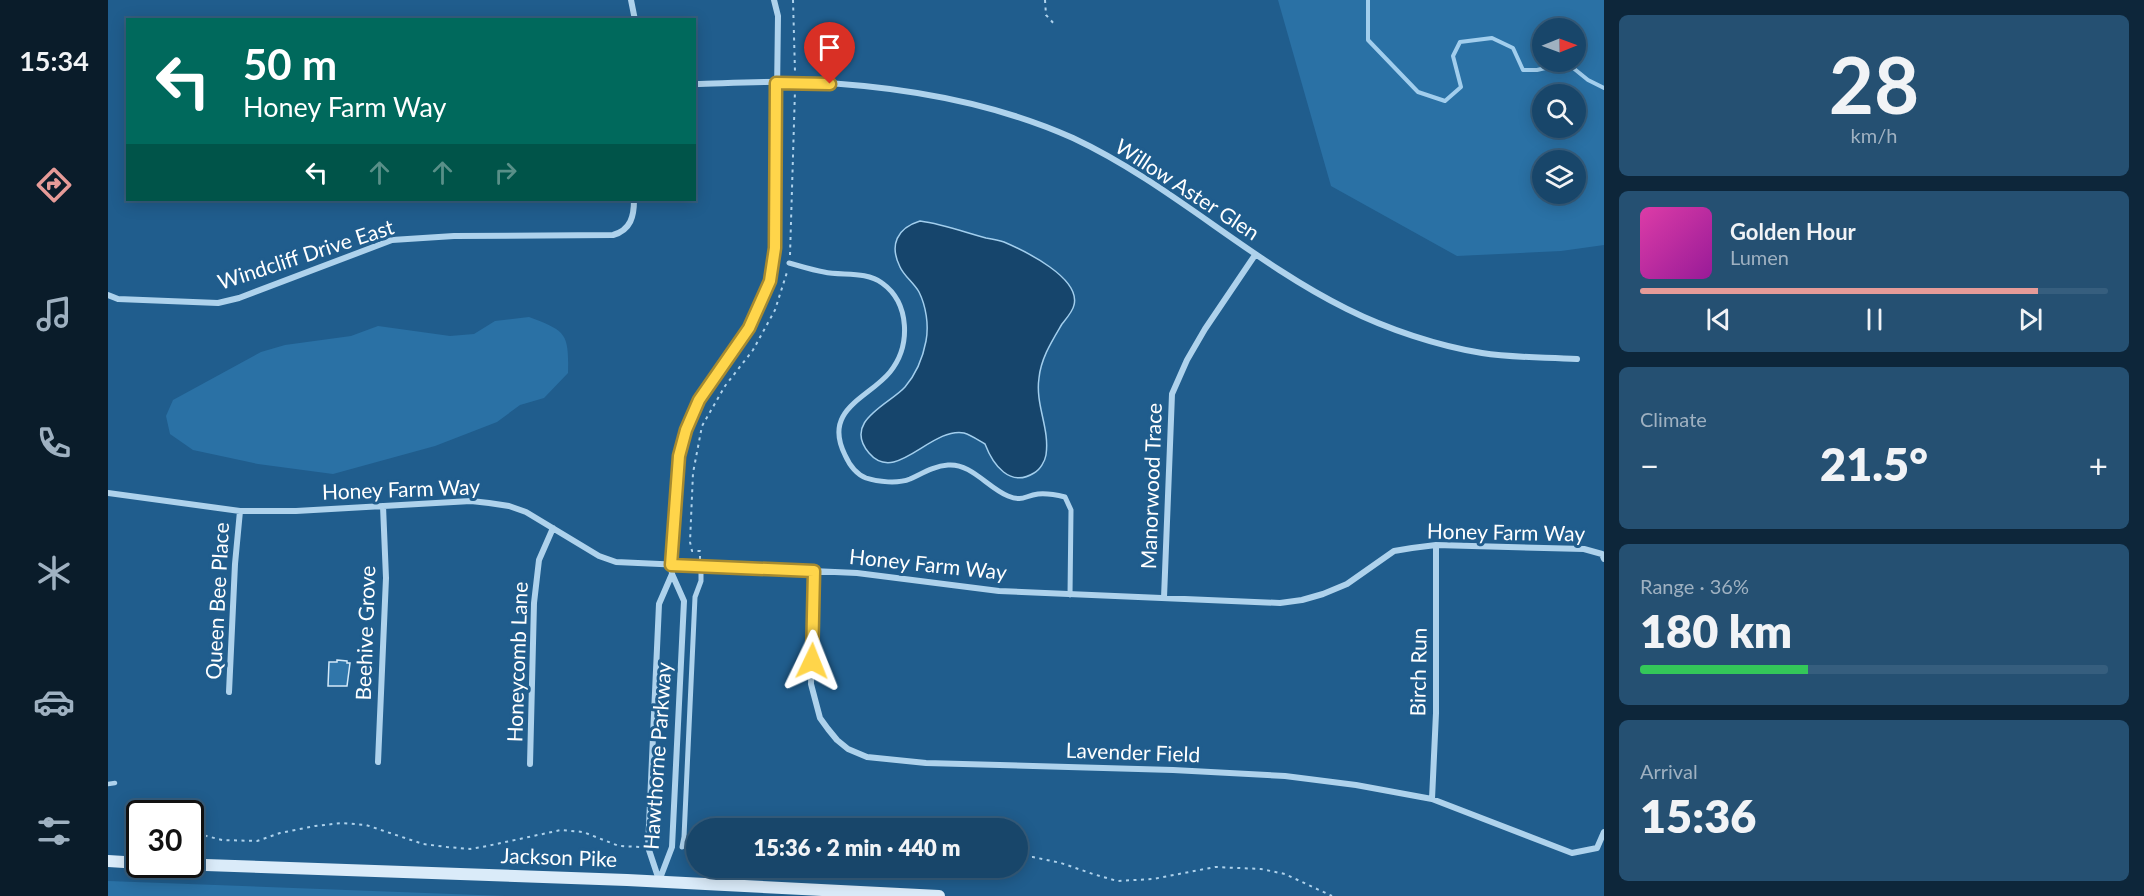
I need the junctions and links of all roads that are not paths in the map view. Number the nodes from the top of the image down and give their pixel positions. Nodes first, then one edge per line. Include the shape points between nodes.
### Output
1 (631, 0) edge
2 (774, 0) edge
3 (635, 18) edge
4 (776, 83) junction
5 (696, 84) edge
6 (634, 201) edge
7 (1255, 255) junction
8 (789, 263) dead end
9 (108, 295) edge
10 (1577, 359) dead end
11 (108, 493) edge
12 (383, 506) junction
13 (240, 511) junction
14 (553, 528) junction
15 (1436, 545) junction
16 (1603, 557) edge
17 (671, 565) junction
18 (700, 565) junction
19 (814, 571) junction
20 (672, 574) junction
21 (1070, 595) junction
22 (1164, 598) junction
23 (229, 692) dead end
24 (378, 762) dead end
25 (530, 764) dead end
26 (114, 783) dead end
27 (108, 784) edge
28 (1432, 799) junction
29 (1604, 832) edge
30 (682, 847) dead end
31 (108, 861) edge
32 (126, 862) edge
33 (204, 865) edge
34 (659, 881) junction
35 (939, 896) edge

1 - 3 street
2 - 4 street, Hawthorne Parkway via 778,16
4 - 5 street, Willow Aster Glen
4 - 7 street, Willow Aster Glen via 898,89 1016,117 1123,164
4 - 17 street, Hawthorne Parkway via 775,248 770,281 749,328 699,400 686,430 678,465
6 - 9 street, Windcliff Drive East via 631,221 613,235 392,240 218,303 118,299
7 - 10 street, Willow Aster Glen via 1347,310 1448,346 1484,354
7 - 22 street, Manorwood Trace via 1205,329 1172,394
8 - 21 street via 880,281 902,310 902,351 890,372 853,401 844,414 839,430 850,466 864,477 886,482 909,480 950,464 971,470 1008,496 1022,500 1037,494 1065,497 1071,510
11 - 13 street, Honey Farm Way
12 - 13 street, Honey Farm Way
12 - 14 street, Honey Farm Way via 489,503 526,512
12 - 24 street, Beehive Grove via 386,578
13 - 23 street, Queen Bee Place
14 - 17 street, Honey Farm Way via 607,559
14 - 25 street, Honeycomb Lane via 539,560 534,603
15 - 16 street, Honey Farm Way via 1584,549
15 - 22 street, Honey Farm Way via 1394,551 1347,584 1302,600 1280,603
15 - 28 street, Birch Run
17 - 18 street, Honey Farm Way
17 - 20 street, Hawthorne Parkway
18 - 19 street, Honey Farm Way
18 - 30 street
19 - 21 street, Honey Farm Way
19 - 28 street, Lavender Field via 814,702 820,718 837,740 867,757 1285,776
20 - 34 street, Hawthorne Parkway via 658,604 648,848
20 - 34 street, Hawthorne Parkway via 684,601 676,794 672,847
21 - 22 street, Honey Farm Way
26 - 27 lane
28 - 29 street, Lavender Field via 1572,853 1597,848
31 - 32 main road
33 - 34 main road, Jackson Pike
34 - 35 main road, Jackson Pike

